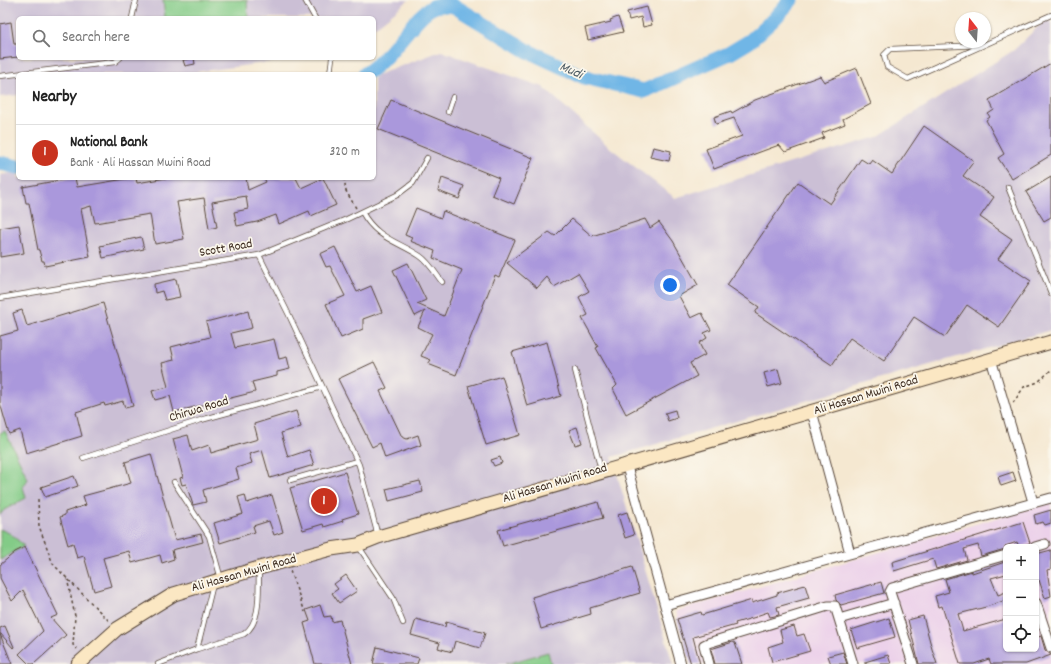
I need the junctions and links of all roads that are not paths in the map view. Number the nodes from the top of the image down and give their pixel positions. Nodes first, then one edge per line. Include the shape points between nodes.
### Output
1 (136, 0) edge
2 (305, 0) edge
3 (1051, 15) edge
4 (132, 16) edge
5 (314, 16) edge
6 (991, 41) edge
7 (981, 45) joint
8 (118, 60) edge
9 (332, 60) edge
10 (33, 72) edge
11 (330, 72) edge
12 (16, 74) edge
13 (0, 76) edge
14 (454, 97) dead end
15 (448, 112) dead end
16 (427, 158) dead end
17 (1008, 187) dead end
18 (360, 213) junction
19 (258, 255) junction
20 (442, 282) dead end
21 (1051, 293) edge
22 (0, 298) edge
23 (1051, 342) edge
24 (991, 359) junction
25 (575, 370) dead end
26 (322, 387) junction
27 (810, 413) junction
28 (83, 458) dead end
29 (357, 461) junction
30 (626, 463) junction
31 (601, 470) junction
32 (290, 480) dead end
33 (174, 482) dead end
34 (1051, 498) edge
35 (1033, 502) junction
36 (378, 537) junction
37 (1045, 544) dead end
38 (358, 545) junction
39 (1039, 546) edge
40 (850, 553) junction
41 (1003, 556) edge
42 (259, 568) junction
43 (217, 582) junction
44 (894, 603) junction
45 (665, 605) junction
46 (1039, 612) edge
47 (839, 619) junction
48 (403, 624) dead end
49 (1051, 648) edge
50 (197, 649) junction
51 (81, 660) edge
52 (158, 664) edge
53 (681, 664) edge
54 (709, 664) edge
55 (852, 664) edge
56 (913, 664) edge

1 - 4 lane
2 - 5 lane
3 - 6 lane
7 - 7 lane via 908,79 887,67 884,55 890,48
8 - 10 lane
9 - 11 lane
12 - 13 lane
14 - 15 lane
16 - 18 lane, Scott Road via 413,183
17 - 21 lane
18 - 19 lane, Scott Road
18 - 20 lane via 385,238 421,257
19 - 22 lane, Scott Road
19 - 26 lane
23 - 24 main road, Ali Hassan Mwini Road
24 - 27 main road, Ali Hassan Mwini Road via 852,398
24 - 35 street
25 - 31 lane
26 - 28 lane, Chirwa Road via 201,420
26 - 29 lane
27 - 30 main road, Ali Hassan Mwini Road
27 - 40 street via 814,419
29 - 32 lane
29 - 36 lane
30 - 31 main road, Ali Hassan Mwini Road
30 - 45 street
31 - 36 main road, Ali Hassan Mwini Road
33 - 43 lane via 209,536
34 - 35 street
35 - 40 street
36 - 38 main road, Ali Hassan Mwini Road
37 - 39 street
38 - 42 main road, Ali Hassan Mwini Road via 331,549
38 - 48 lane via 393,598
40 - 45 street
41 - 44 street via 895,586 890,592
42 - 43 main road, Ali Hassan Mwini Road
42 - 50 lane via 255,619 250,630
43 - 50 lane
43 - 51 main road, Ali Hassan Mwini Road via 174,594 117,629
44 - 47 street
44 - 56 street
45 - 53 street
46 - 49 street
47 - 54 street via 835,606 828,606 708,643 704,645 704,649
47 - 55 street
50 - 52 lane

